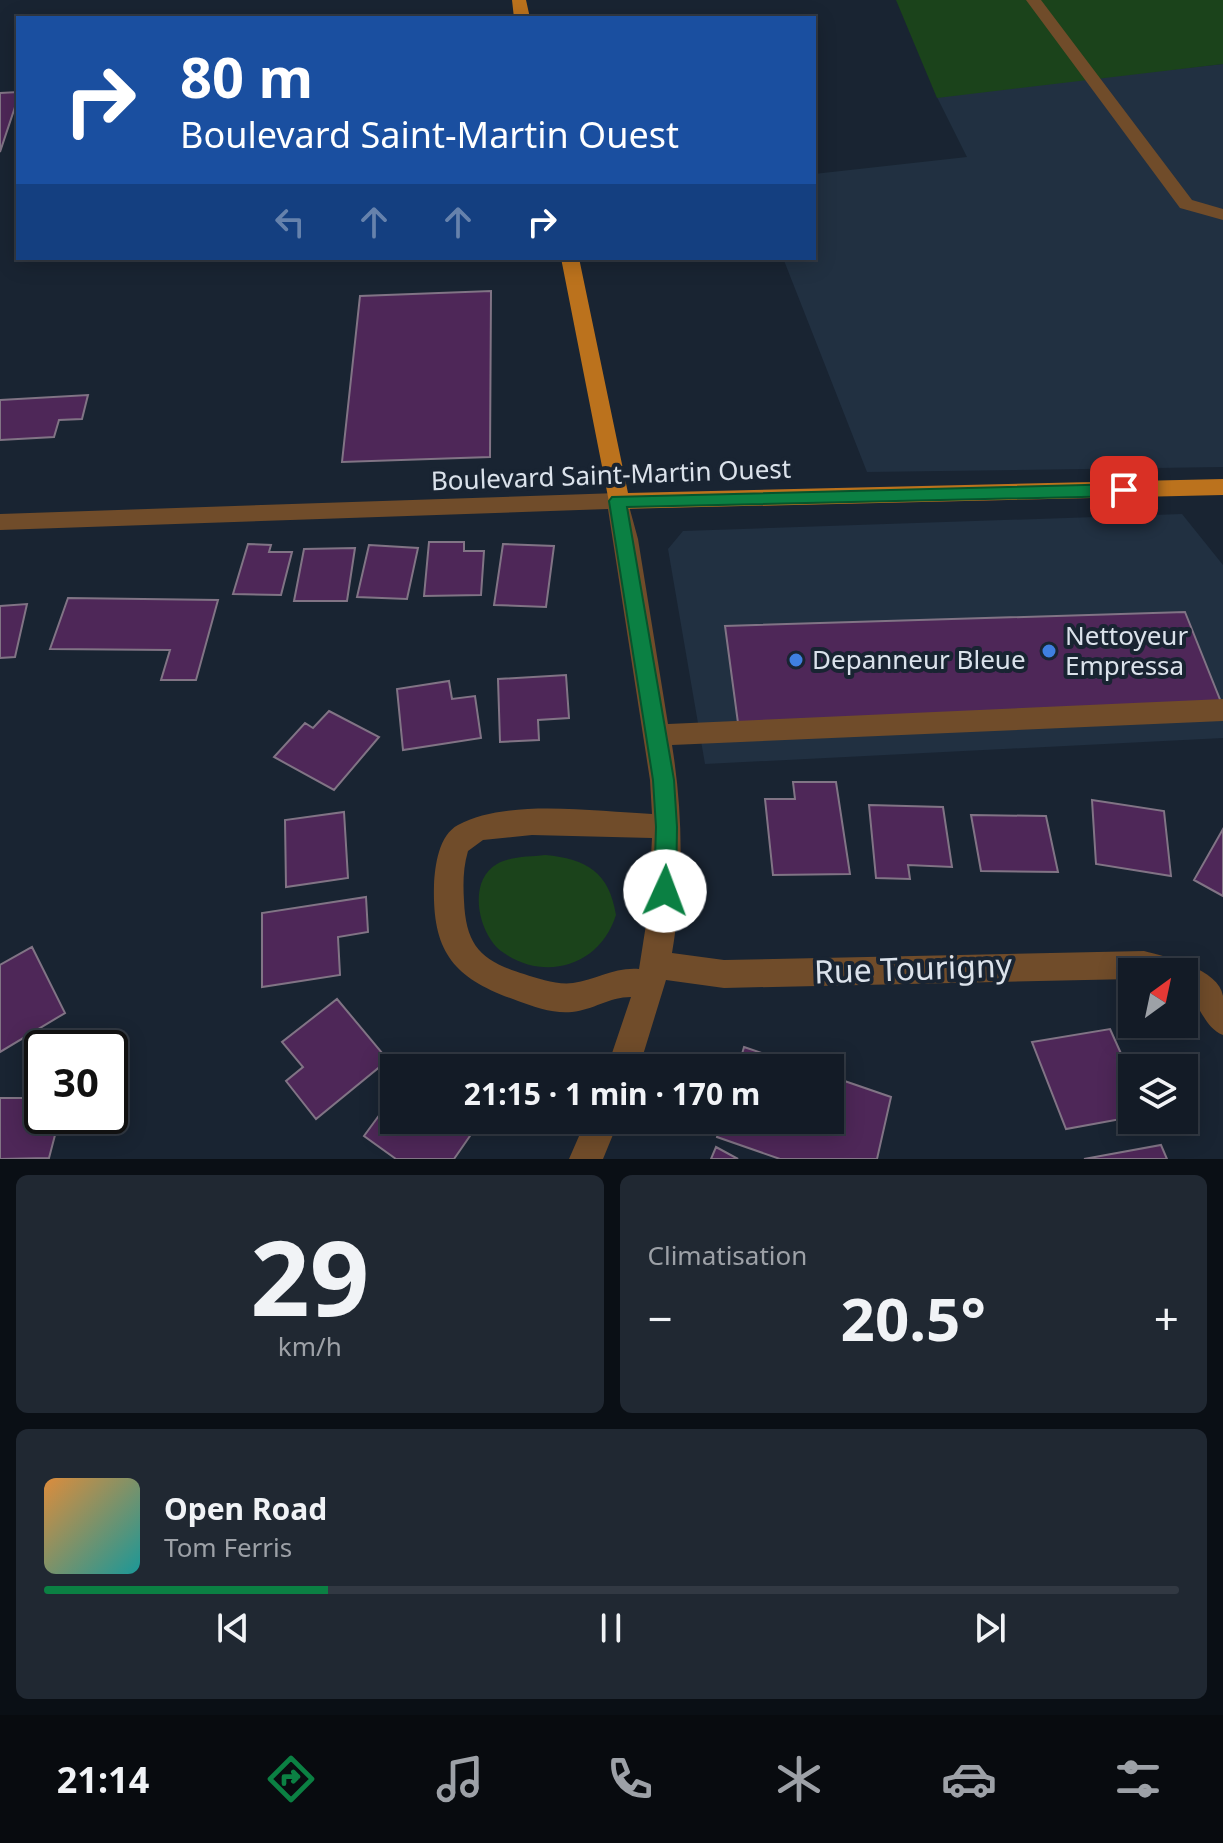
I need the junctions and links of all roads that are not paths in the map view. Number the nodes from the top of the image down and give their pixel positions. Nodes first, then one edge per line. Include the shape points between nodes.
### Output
1 (1033, 0) edge
2 (1223, 215) edge
3 (570, 260) edge
4 (1223, 487) edge
5 (618, 501) junction
6 (0, 522) edge
7 (1223, 710) edge
8 (657, 735) junction
9 (667, 827) junction
10 (1118, 965) edge
11 (652, 975) junction
12 (1198, 986) edge
13 (1223, 1020) edge
14 (627, 1054) edge
15 (597, 1134) edge
16 (586, 1159) edge

1 - 2 street via 1186,204
3 - 5 main road
4 - 5 main road, Boulevard Saint-Martin Ouest
5 - 6 street, Boulevard Saint-Martin Ouest
5 - 8 street
7 - 8 street
8 - 9 street
9 - 11 street via 663,912
9 - 11 street via 554,824 478,829 460,840 455,850 448,899 452,938 463,957 479,971 506,982 567,998
10 - 11 street, Rue Tourigny
11 - 14 street
12 - 13 street
15 - 16 street

